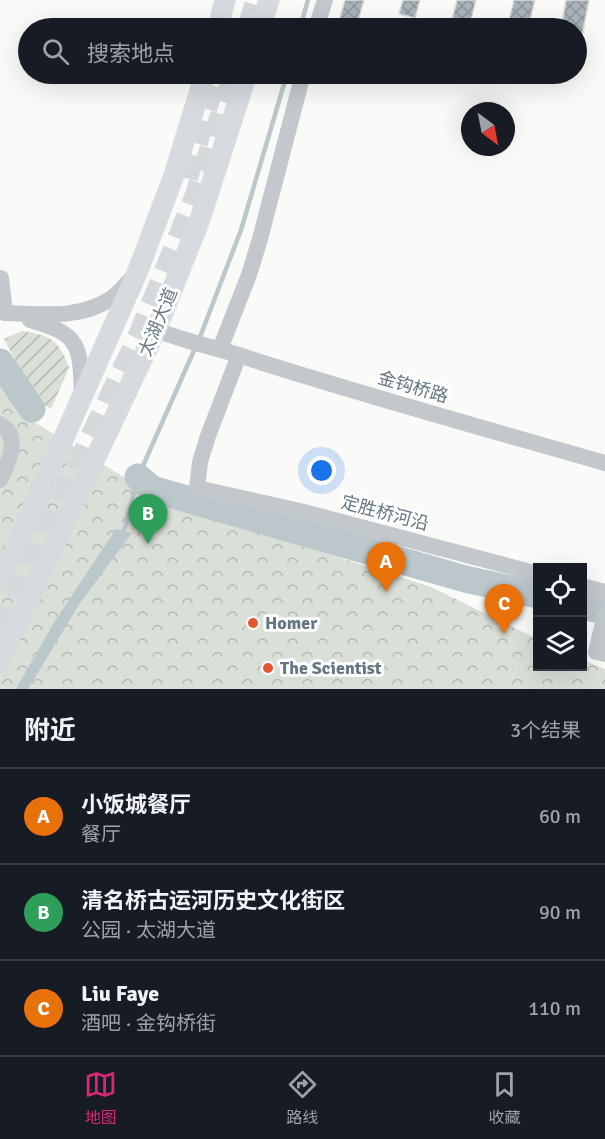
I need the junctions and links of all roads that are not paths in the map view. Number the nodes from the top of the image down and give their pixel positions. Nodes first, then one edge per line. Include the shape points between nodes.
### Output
1 (225, 0) edge
2 (269, 0) edge
3 (325, 0) edge
4 (220, 18) edge
5 (263, 18) edge
6 (319, 18) edge
7 (202, 84) edge
8 (244, 84) edge
9 (300, 84) edge
10 (137, 273) junction
11 (1, 278) edge
12 (2, 312) edge
13 (156, 330) junction
14 (216, 348) junction
15 (239, 355) junction
16 (82, 396) junction
17 (0, 424) edge
18 (605, 463) edge
19 (0, 480) edge
20 (533, 573) edge
21 (0, 579) edge
22 (587, 587) edge
23 (605, 592) edge
24 (605, 615) edge
25 (605, 654) edge
26 (0, 659) edge

1 - 4 main road
2 - 5 main road
3 - 6 street
7 - 10 main road via 173,178
8 - 13 main road, 太湖大道 via 199,222
9 - 14 street via 249,274
10 - 12 street via 113,297 93,308 68,315
10 - 16 main road
11 - 12 street
12 - 16 street via 68,335 81,360
13 - 14 street, 金钩桥路
13 - 26 main road, 太湖大道
14 - 15 street, 金钩桥路
15 - 18 street, 金钩桥路
15 - 20 street, 定胜桥河沿 via 208,436 197,488
16 - 21 main road
17 - 19 street via 9,432 12,444
22 - 23 street
24 - 25 street via 596,652

